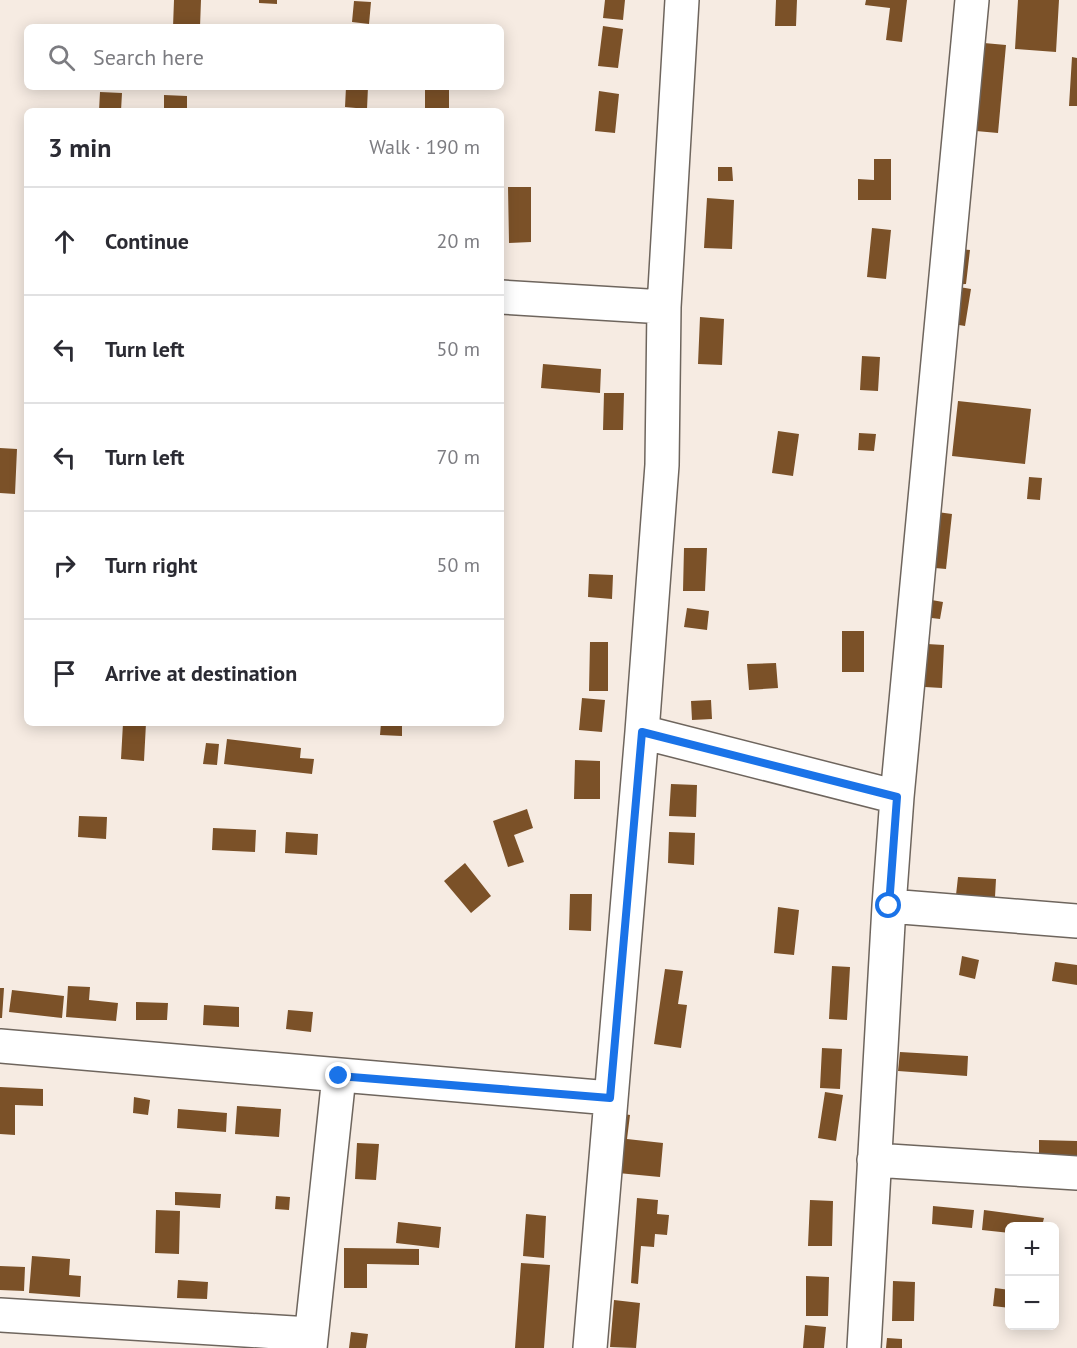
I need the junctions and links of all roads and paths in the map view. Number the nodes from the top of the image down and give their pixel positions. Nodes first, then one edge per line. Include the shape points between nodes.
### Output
1 (682, 0) edge
2 (972, 0) edge
3 (504, 297) edge
4 (663, 307) junction
5 (642, 732) junction
6 (897, 797) junction
7 (889, 906) junction
8 (1077, 921) edge
9 (0, 1046) edge
10 (339, 1076) junction
11 (610, 1098) junction
12 (874, 1160) junction
13 (1077, 1173) edge
14 (0, 1315) edge
15 (310, 1341) edge
16 (590, 1348) edge
17 (864, 1348) edge

1 - 4 street
2 - 6 street
3 - 4 street
4 - 5 street via 662,465
5 - 6 street
5 - 11 street
6 - 7 street
7 - 8 street
7 - 12 street
9 - 10 street
10 - 11 street
10 - 15 street
11 - 16 street
12 - 13 street
12 - 17 street
14 - 15 street

